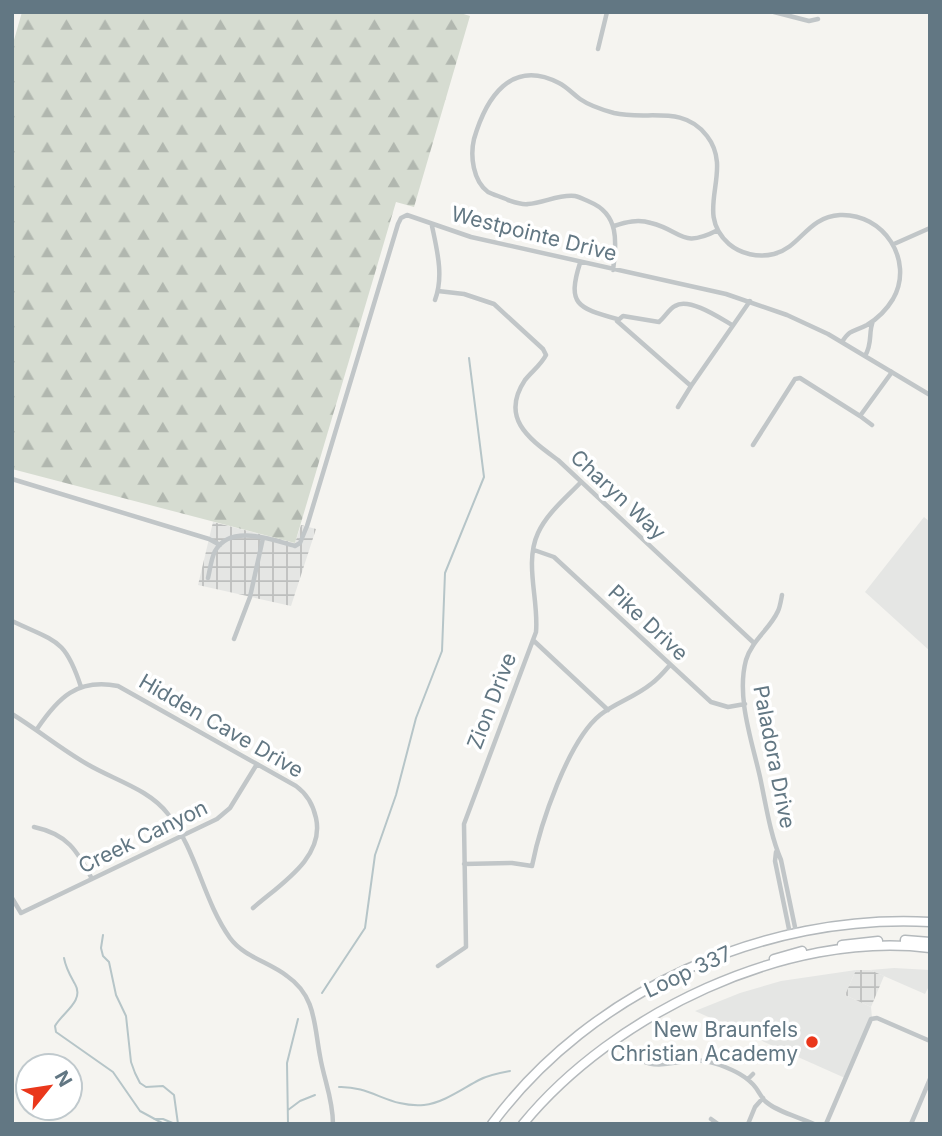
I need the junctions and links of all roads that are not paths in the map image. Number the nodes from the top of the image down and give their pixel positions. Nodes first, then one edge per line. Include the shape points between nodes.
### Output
1 (607, 12) edge
2 (774, 12) edge
3 (818, 19) dead end
4 (598, 49) dead end
5 (432, 225) junction
6 (614, 226) junction
7 (930, 228) edge
8 (718, 230) junction
9 (894, 244) junction
10 (580, 263) junction
11 (613, 270) junction
12 (438, 291) junction
13 (435, 300) dead end
14 (750, 301) junction
15 (617, 319) junction
16 (873, 320) junction
17 (733, 325) junction
18 (860, 327) junction
19 (870, 333) junction
20 (842, 342) junction
21 (865, 356) junction
22 (892, 372) junction
23 (691, 386) junction
24 (930, 395) edge
25 (678, 407) dead end
26 (860, 416) junction
27 (872, 425) dead end
28 (752, 445) dead end
29 (12, 479) edge
30 (581, 482) junction
31 (263, 538) junction
32 (220, 545) junction
33 (534, 550) junction
34 (208, 579) dead end
35 (782, 595) dead end
36 (12, 621) edge
37 (234, 639) dead end
38 (533, 640) junction
39 (754, 643) junction
40 (670, 665) junction
41 (81, 687) junction
42 (745, 704) junction
43 (608, 710) junction
44 (12, 714) edge
45 (37, 729) junction
46 (257, 764) junction
47 (34, 827) dead end
48 (183, 836) junction
49 (464, 864) junction
50 (92, 879) junction
51 (12, 898) edge
52 (253, 908) dead end
53 (930, 922) edge
54 (793, 933) junction
55 (930, 942) edge
56 (930, 948) edge
57 (438, 966) dead end
58 (756, 969) junction
59 (614, 1040) junction
60 (930, 1041) edge
61 (753, 1074) dead end
62 (748, 1079) junction
63 (930, 1079) edge
64 (762, 1098) junction
65 (711, 1119) dead end
66 (333, 1124) edge
67 (492, 1124) edge
68 (523, 1124) edge
69 (718, 1124) edge
70 (748, 1124) edge
71 (814, 1124) edge
72 (826, 1124) edge
73 (911, 1124) edge

1 - 4 street
2 - 3 street via 809,22
5 - 10 street, Westpointe Drive
5 - 12 street via 439,261
5 - 31 street, Westpointe Drive via 409,214 400,221 300,543 295,546
6 - 8 street via 644,221 691,239
6 - 8 street via 600,206 576,196 527,205 487,191 478,180 473,166 474,141 489,101 503,85 530,75 559,82 583,101 615,113 670,114 694,124 708,136 717,155 719,174 712,211
6 - 11 street
7 - 9 street
8 - 9 street via 738,250 766,255 790,246 822,219 845,215 875,224
9 - 16 street via 899,285 888,306
10 - 11 street, Westpointe Drive
10 - 15 street via 574,284 576,299 586,308
11 - 14 street, Westpointe Drive
12 - 13 street
12 - 30 street, Charyn Way via 494,304 543,349 547,355 521,387 517,416 529,439
14 - 17 street
14 - 20 street, Westpointe Drive
15 - 17 street via 659,322 681,304 706,310
15 - 23 street
16 - 18 street
16 - 19 street
17 - 23 street
18 - 19 street
18 - 20 street
19 - 21 street
20 - 21 street, Westpointe Drive
21 - 22 street, Westpointe Drive
22 - 24 street, Westpointe Drive
22 - 26 street
23 - 25 street
26 - 27 street
26 - 28 street via 795,379
29 - 32 street
30 - 33 street, Zion Drive via 540,529
30 - 39 street, Charyn Way
31 - 32 street, Westpointe Drive via 244,535
31 - 37 street via 250,597
32 - 34 street
33 - 38 street, Zion Drive via 538,613
33 - 40 street, Pike Drive via 554,557
35 - 39 street, Paladora Drive via 778,611
36 - 41 street via 65,650
38 - 43 street
38 - 49 street, Zion Drive via 464,824
39 - 42 street, Paladora Drive via 744,672
40 - 42 street, Pike Drive via 711,702
40 - 43 street via 651,684
41 - 45 street via 58,702
41 - 46 street, Hidden Cave Drive via 110,684 129,691
42 - 54 street, Paladora Drive
43 - 49 street via 583,735 556,787 532,866
44 - 45 street
45 - 48 street via 85,763 144,793 163,808
46 - 48 street, Creek Canyon via 225,813
46 - 52 street, Hidden Cave Drive via 303,791 317,826 314,846 304,863
47 - 50 street via 69,843
48 - 50 street, Creek Canyon
48 - 66 street via 231,940 286,975 308,998
49 - 57 street, Zion Drive via 466,947
50 - 51 street, Creek Canyon via 21,913
53 - 54 main road, Loop 337 via 872,921
54 - 67 main road, Loop 337 via 728,952 638,994 555,1056
55 - 58 main road via 817,948
56 - 58 main road, Loop 337 via 882,946 824,952
58 - 59 main road, Loop 337 via 706,988
59 - 62 street via 643,1063 664,1066 704,1060
59 - 68 main road, Loop 337 via 561,1082
60 - 72 street via 873,1018 869,1021
61 - 62 street
62 - 64 street
63 - 73 street
64 - 70 street
64 - 71 street
65 - 69 street

